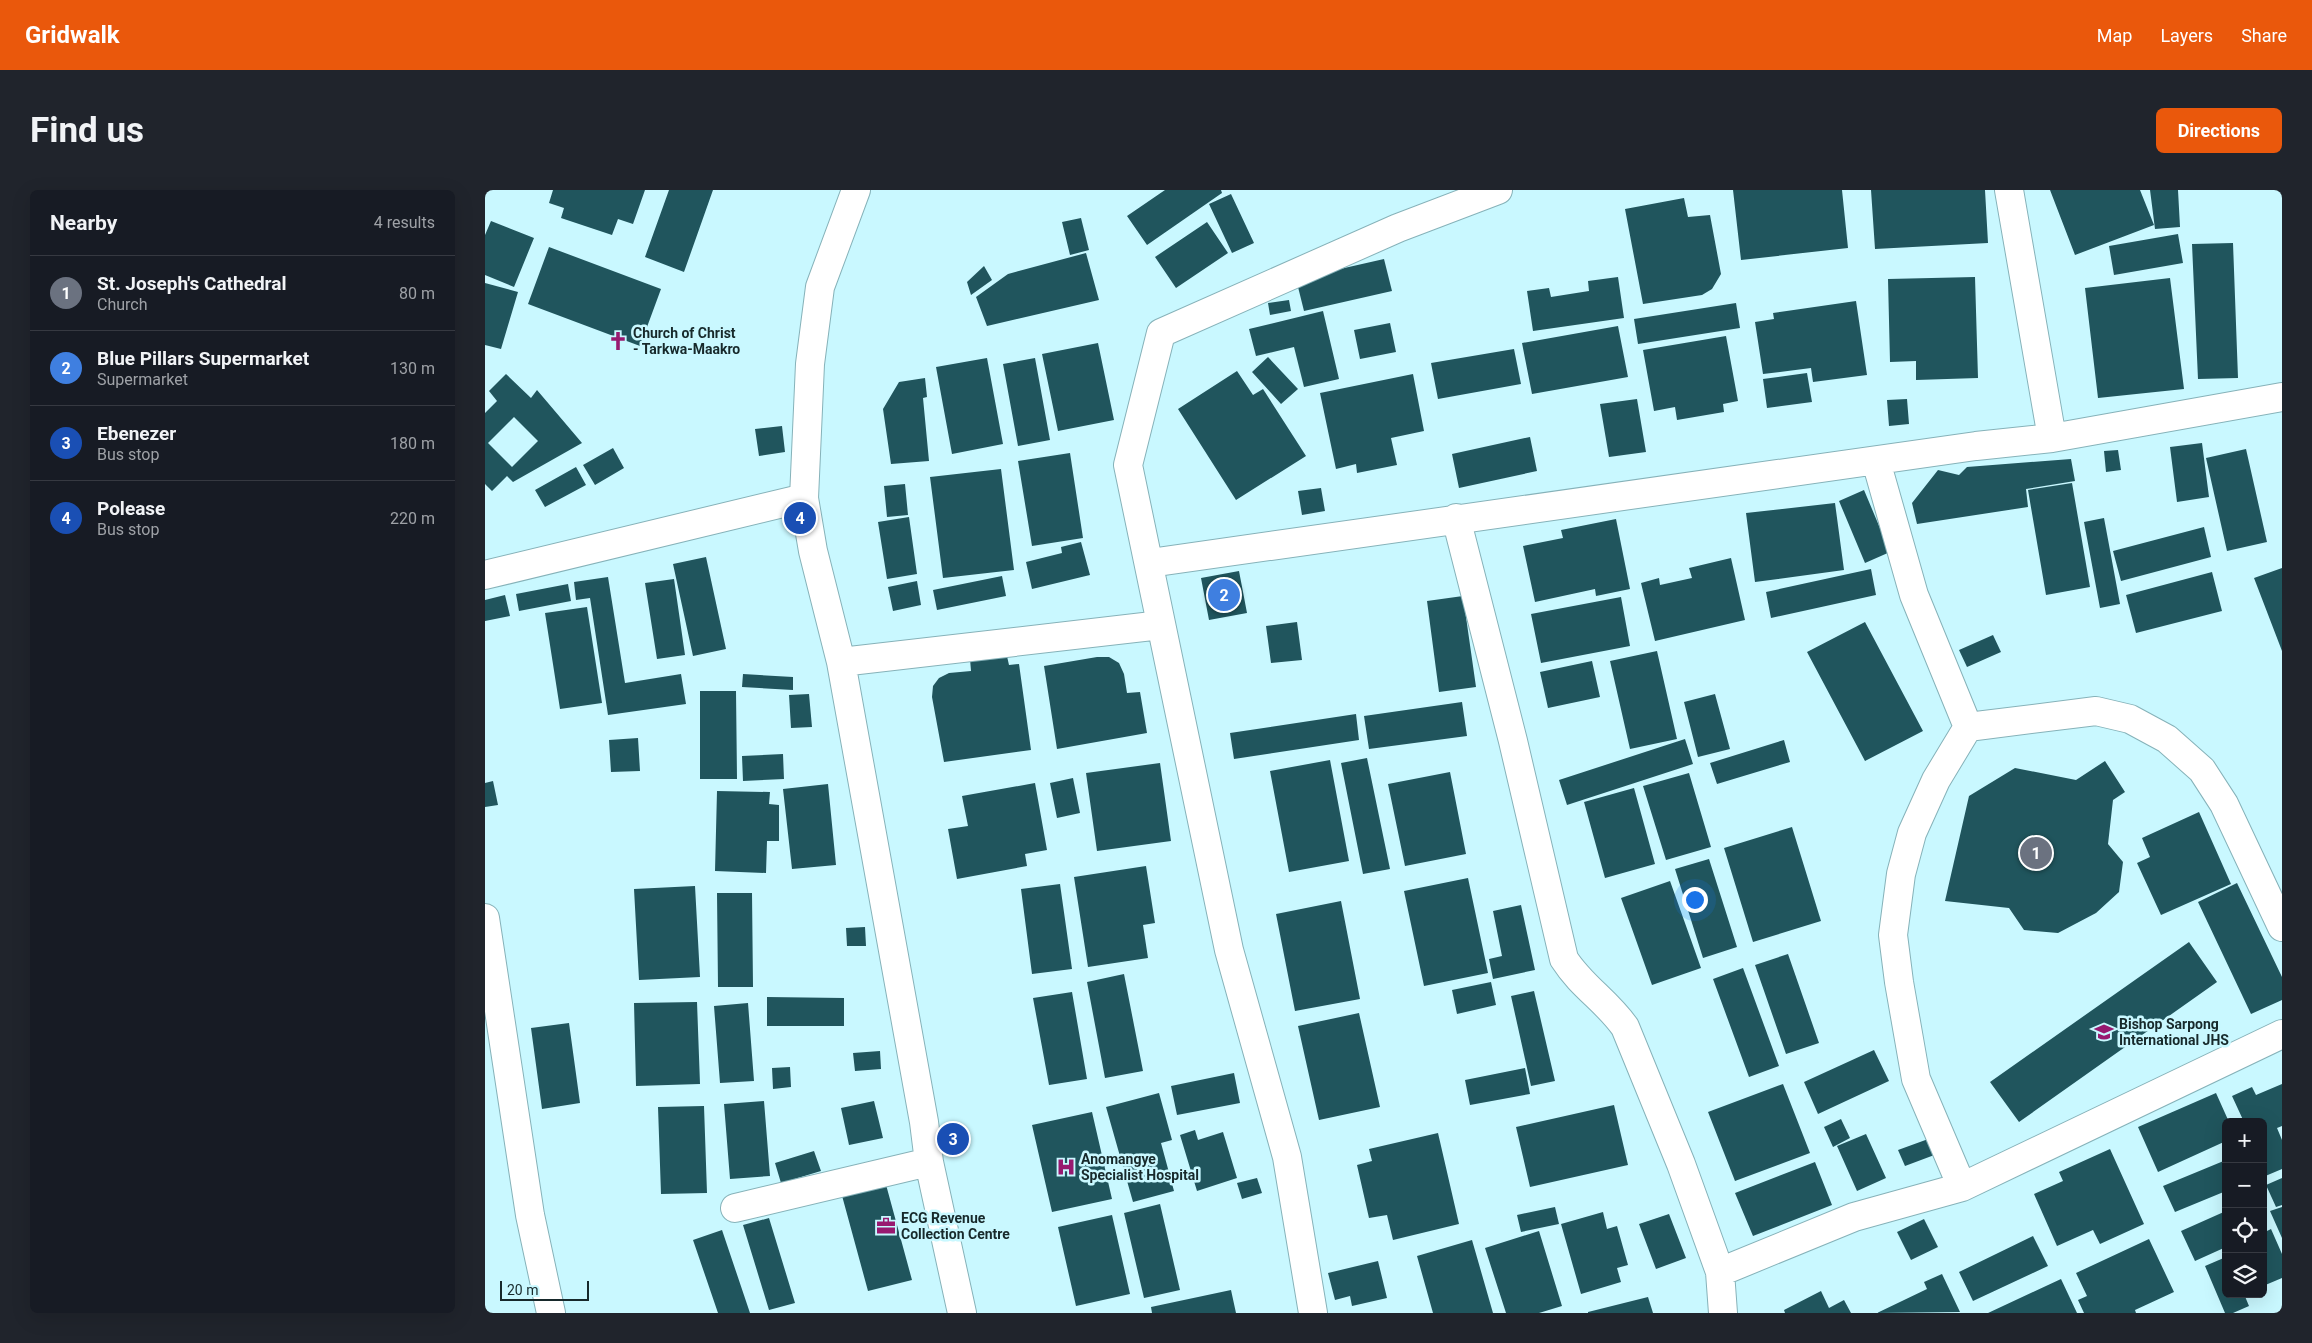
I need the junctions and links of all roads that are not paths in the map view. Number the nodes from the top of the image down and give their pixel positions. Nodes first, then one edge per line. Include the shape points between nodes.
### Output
1 (855, 190) edge
2 (1498, 190) edge
3 (2009, 190) edge
4 (2282, 397) edge
5 (2053, 438) junction
6 (1876, 461) junction
7 (805, 498) junction
8 (1456, 518) junction
9 (1150, 563) junction
10 (485, 575) edge
11 (1161, 625) junction
12 (841, 662) junction
13 (1968, 727) junction
14 (485, 918) edge
15 (2282, 926) edge
16 (2282, 1034) edge
17 (929, 1162) junction
18 (1961, 1187) junction
19 (735, 1208) dead end
20 (1720, 1272) junction
21 (551, 1313) edge
22 (962, 1313) edge
23 (1313, 1313) edge
24 (1723, 1313) edge

1 - 7 street via 820,287 810,364
2 - 9 street via 1398,228 1161,334 1128,464
3 - 5 street
4 - 5 street
5 - 6 street
6 - 8 street
6 - 13 street via 1914,594
7 - 10 street
7 - 12 street via 813,552
8 - 9 street
8 - 20 street via 1564,959 1575,977 1614,1011 1625,1027 1681,1164
9 - 11 street
11 - 12 street
11 - 23 street via 1229,950 1287,1157
12 - 17 street
13 - 15 street via 2096,711 2130,719 2167,739 2202,770 2225,804
13 - 18 street via 1936,780 1912,833 1901,874 1893,935 1916,1079
14 - 21 street via 529,1215
16 - 18 street
17 - 19 street
17 - 22 street
18 - 20 street via 1854,1217
20 - 24 street

